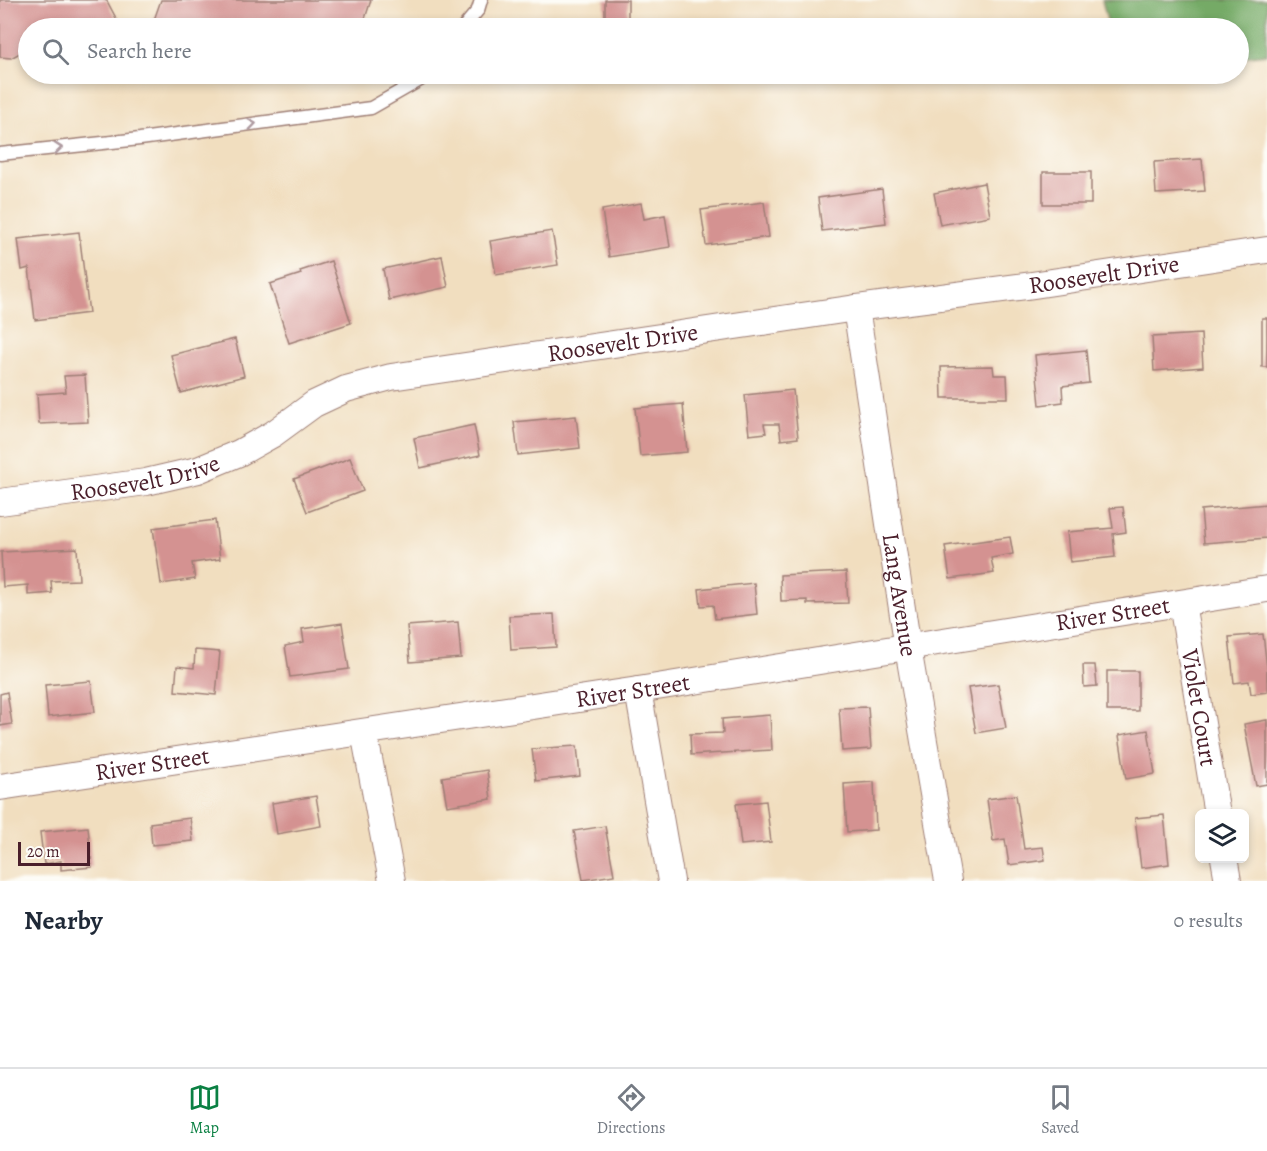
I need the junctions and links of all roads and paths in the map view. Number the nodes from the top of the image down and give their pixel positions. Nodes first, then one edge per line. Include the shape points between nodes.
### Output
1 (481, 0) edge
2 (471, 18) edge
3 (413, 84) edge
4 (0, 154) edge
5 (1267, 250) edge
6 (856, 308) junction
7 (0, 502) edge
8 (1267, 588) edge
9 (1182, 603) junction
10 (908, 648) junction
11 (638, 690) junction
12 (364, 732) junction
13 (0, 787) edge
14 (1215, 809) edge
15 (1225, 863) edge
16 (392, 881) edge
17 (671, 881) edge
18 (948, 881) edge
19 (1227, 881) edge

1 - 2 lane
4 -> 3 lane via 140,140 371,108
5 - 6 street, Roosevelt Drive
6 - 7 street, Roosevelt Drive via 391,377 346,389 314,404 273,434 198,470 146,482
6 - 10 street, Lang Avenue
8 - 9 street, River Street
9 - 10 street, River Street
9 - 14 street, Violet Court
10 - 11 street, River Street
10 - 18 street, Lang Avenue
11 - 12 street, River Street
11 - 17 street
12 - 13 street, River Street
12 - 16 street
15 - 19 street

